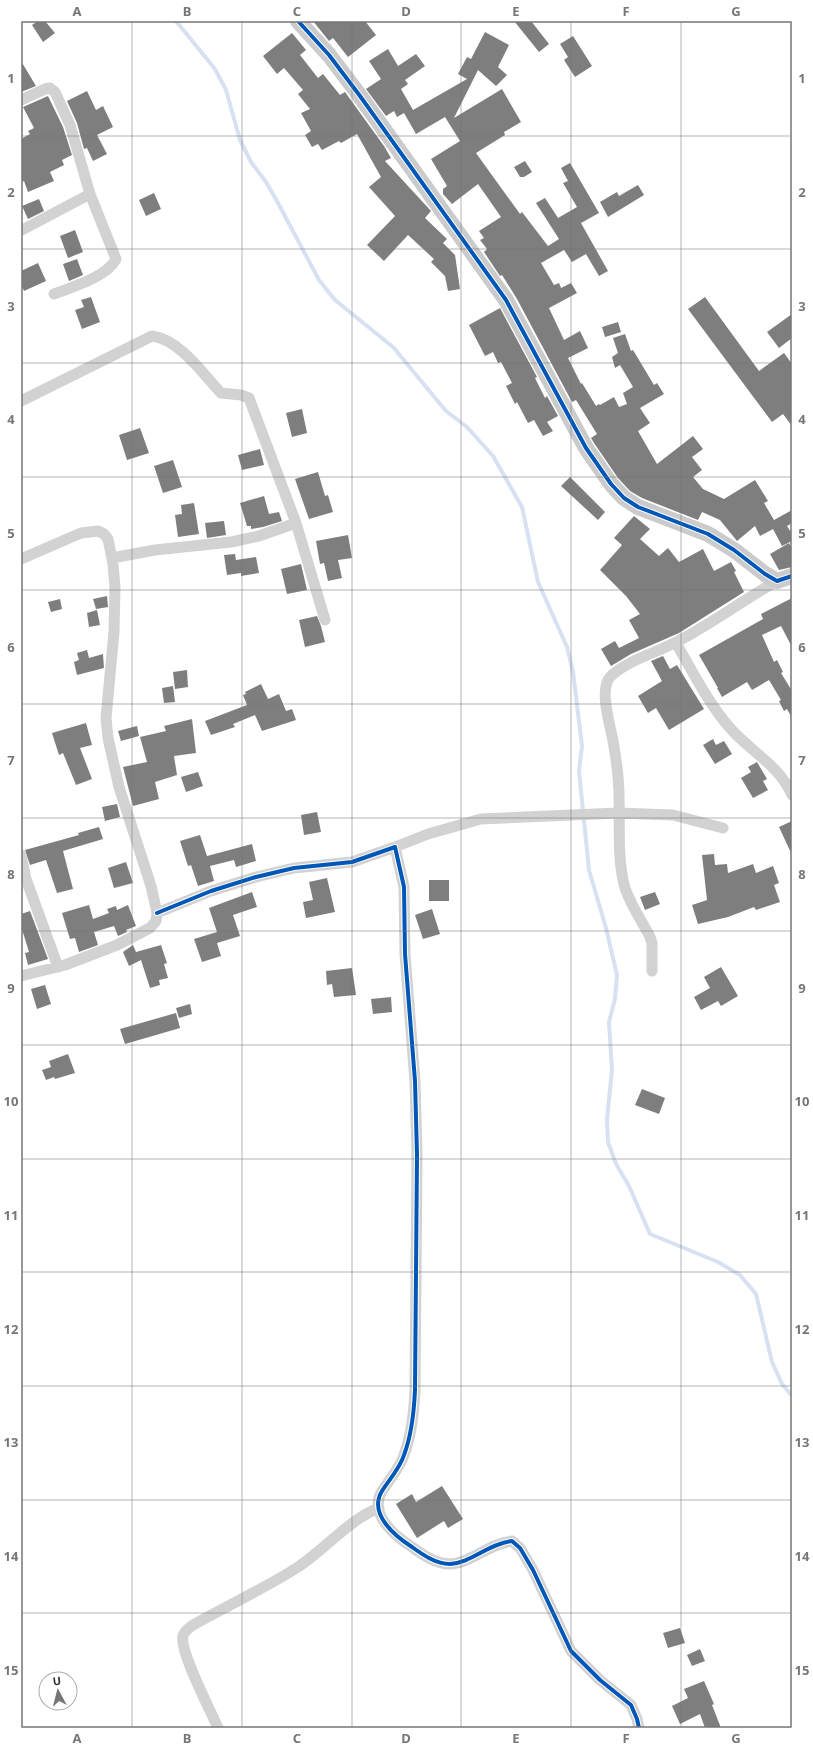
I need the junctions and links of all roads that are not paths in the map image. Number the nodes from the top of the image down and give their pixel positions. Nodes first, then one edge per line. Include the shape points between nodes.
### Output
1 (298, 21) edge
2 (21, 100) edge
3 (90, 194) junction
4 (22, 230) dead end
5 (54, 294) dead end
6 (21, 401) edge
7 (296, 523) junction
8 (112, 558) junction
9 (21, 559) edge
10 (785, 578) edge
11 (325, 620) dead end
12 (676, 643) junction
13 (792, 795) edge
14 (618, 813) junction
15 (723, 828) dead end
16 (396, 847) junction
17 (21, 855) edge
18 (157, 913) junction
19 (58, 967) junction
20 (652, 972) dead end
21 (21, 976) edge
22 (379, 1508) junction
23 (218, 1728) edge
24 (639, 1728) edge

1 - 10 street via 356,90 506,300 586,448 611,484 624,498 638,507 708,534 765,574
2 - 3 street via 45,89 50,88 55,92 70,125
3 - 4 street
3 - 5 street via 116,259 114,264 101,274
6 - 7 street via 152,336 159,337 191,360 221,393 249,398
7 - 8 street via 259,536 231,542 155,550
7 - 11 street
8 - 9 street via 111,547 104,534 91,531 57,542
8 - 18 street via 115,602 106,718 108,738 119,787 151,886
10 - 12 street
12 - 13 street via 721,717 741,740 781,774
12 - 14 street via 619,670 606,684 606,705 619,788
14 - 15 street via 673,815
14 - 16 street via 481,819 428,834
14 - 20 street via 621,867 625,888 650,936
16 - 18 street via 352,862 294,868 256,877 211,891
16 - 22 street via 404,888 405,954 415,1081 415,1390 414,1415 404,1456 381,1493
17 - 19 street via 26,879
18 - 19 street via 156,921 150,928 92,956
19 - 21 street
22 - 23 street via 361,1517 299,1567 193,1624 185,1631 183,1641 186,1655
22 - 24 street via 380,1516 404,1542 430,1559 448,1564 460,1563 500,1542 512,1541 520,1548 548,1598 571,1651 600,1680 631,1705

